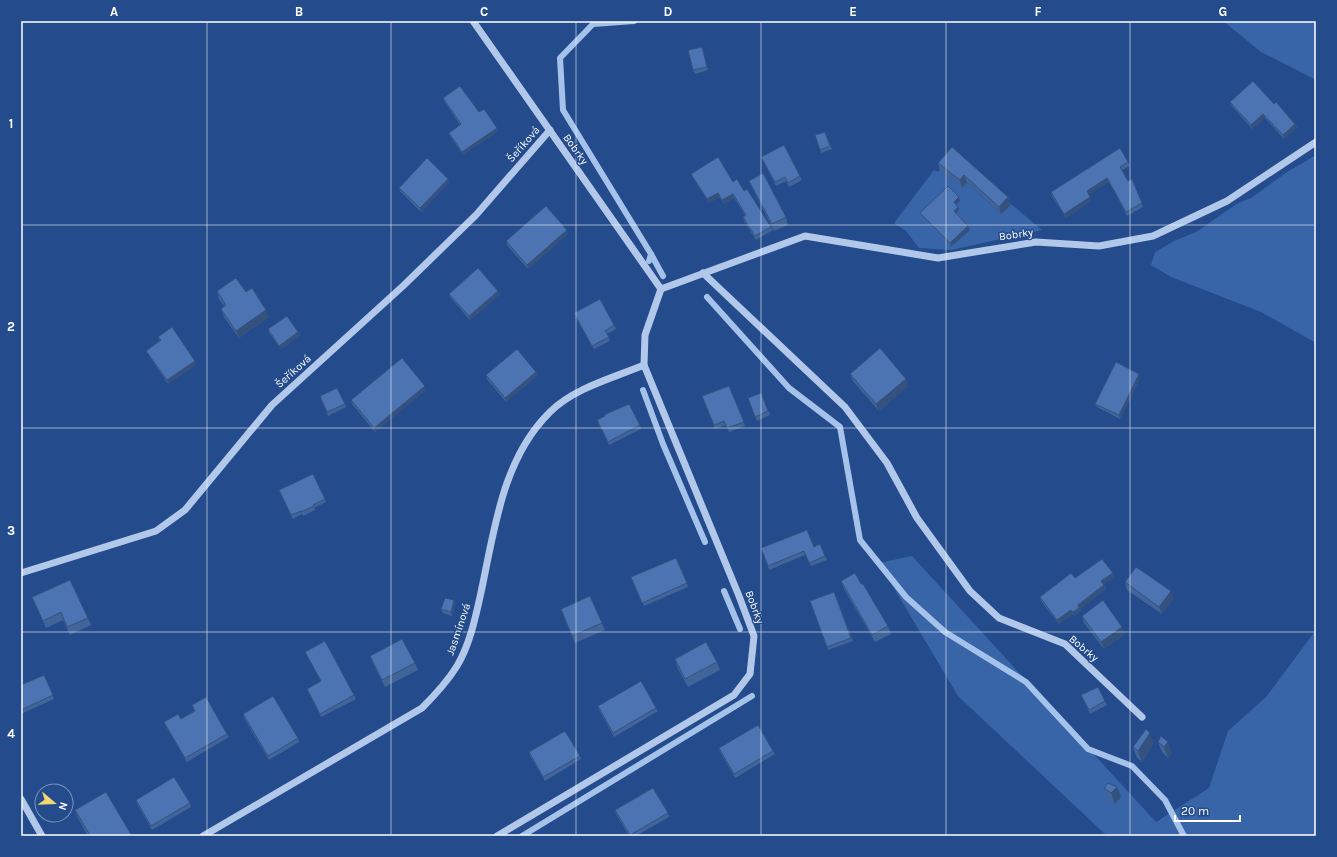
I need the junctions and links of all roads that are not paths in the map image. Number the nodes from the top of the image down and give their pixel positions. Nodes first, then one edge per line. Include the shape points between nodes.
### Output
1 (473, 21) edge
2 (550, 130) junction
3 (1316, 142) edge
4 (703, 273) junction
5 (661, 289) junction
6 (644, 365) junction
7 (21, 573) edge
8 (1142, 716) dead end
9 (21, 799) edge
10 (42, 836) edge
11 (203, 836) edge
12 (497, 836) edge

1 - 2 street, Bobrky
2 - 5 street, Bobrky
2 - 7 street, Šeříková via 476,214 403,286 272,405 185,510 156,531
3 - 4 street, Bobrky via 1227,200 1153,236 1099,246 1036,242 938,258 805,236
4 - 5 street, Bobrky
4 - 8 street, Bobrky via 845,407 887,464 917,518 970,591 999,618 1065,644
5 - 6 street, Bobrky via 644,336
6 - 11 street, Jasmínová via 578,392 551,411 529,435 500,506 473,626 457,665 443,686 422,708
6 - 12 street, Bobrky via 754,636 750,674 734,695
9 - 10 street

